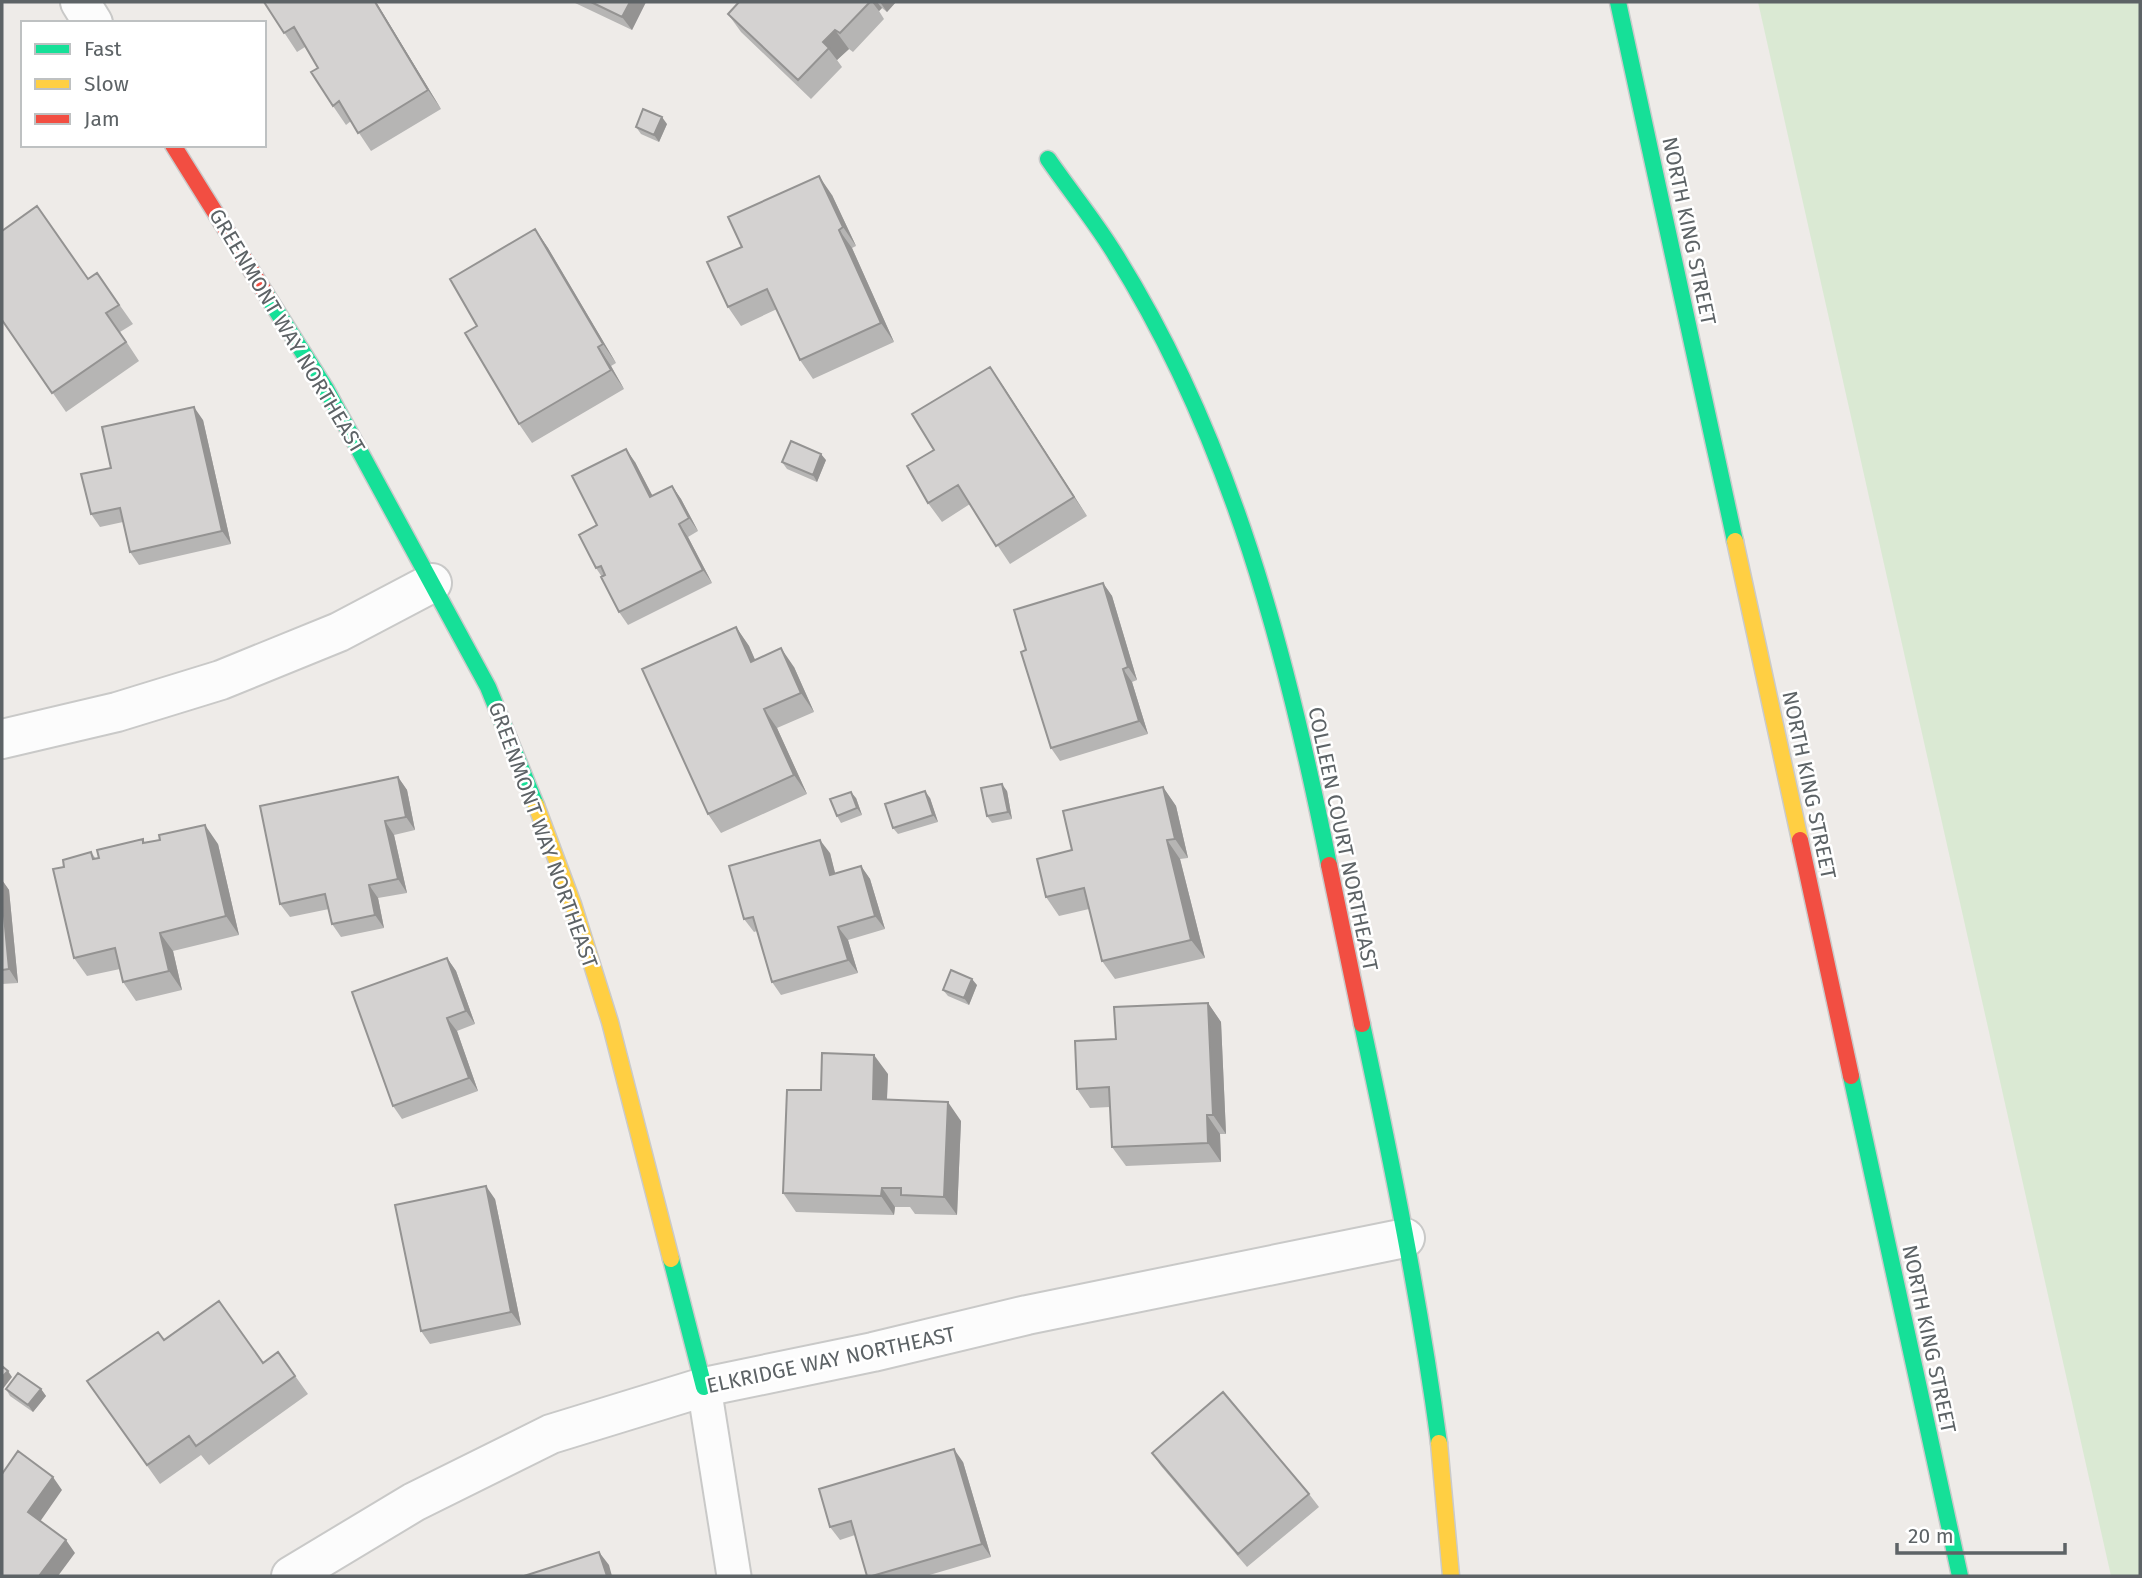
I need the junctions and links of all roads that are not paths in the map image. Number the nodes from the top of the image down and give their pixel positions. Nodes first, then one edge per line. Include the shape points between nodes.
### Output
1 (80, 2) edge
2 (1618, 2) edge
3 (92, 21) edge
4 (174, 147) edge
5 (1048, 159) dead end
6 (432, 583) junction
7 (2, 739) edge
8 (1405, 1238) junction
9 (705, 1387) junction
10 (291, 1576) edge
11 (734, 1576) edge
12 (1451, 1576) edge
13 (1959, 1576) edge

1 - 3 street
2 - 13 street, NORTH KING STREET
4 - 6 street, GREENMONT WAY NORTHEAST via 326,389
5 - 8 street, COLLEEN COURT NORTHEAST via 1115,254 1157,329 1230,490 1261,581 1311,774
6 - 7 street via 339,632 221,680 117,712
6 - 9 street, GREENMONT WAY NORTHEAST via 488,687 573,904 610,1022
8 - 9 street, ELKRIDGE WAY NORTHEAST
8 - 12 street, COLLEEN COURT NORTHEAST via 1444,1477
9 - 10 street, ELKRIDGE WAY NORTHEAST via 551,1434 414,1502
9 - 11 lane

